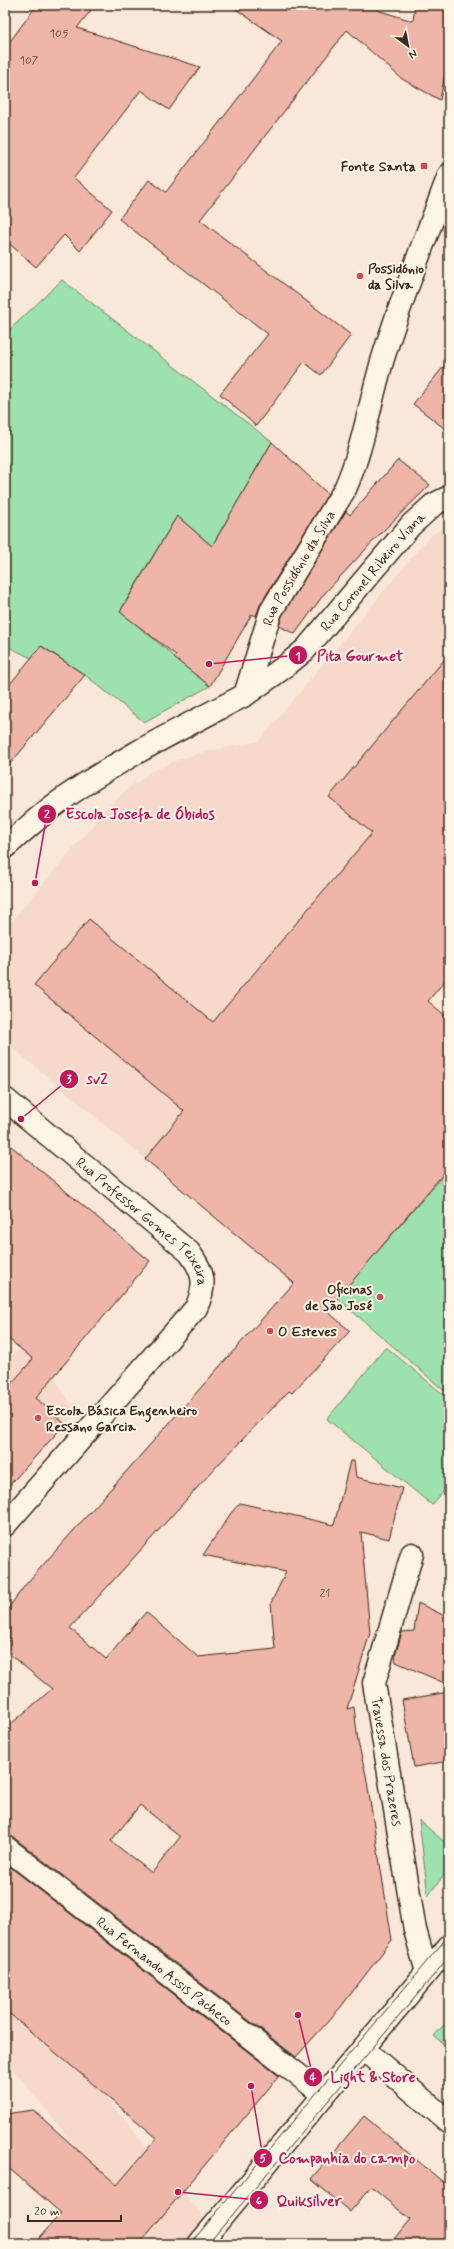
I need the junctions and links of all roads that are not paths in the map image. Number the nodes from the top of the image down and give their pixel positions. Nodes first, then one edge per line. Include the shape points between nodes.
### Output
1 (449, 175) edge
2 (449, 497) edge
3 (244, 695) junction
4 (5, 848) edge
5 (5, 1099) edge
6 (5, 1525) edge
7 (412, 1554) dead end
8 (5, 1847) edge
9 (449, 1946) edge
10 (427, 1972) junction
11 (363, 2049) junction
12 (324, 2095) junction
13 (449, 2122) edge
14 (199, 2244) edge

1 - 3 street, Rua Possidónio da Silva via 384,356 352,472 271,611
2 - 3 street, Rua Coronel Ribeiro Viana via 433,506 411,525 305,650
3 - 4 street via 106,771 55,805
5 - 6 street, Rua Professor Gomes Teixeira via 189,1252 198,1265 203,1281 196,1308
7 - 10 street, Travessa dos Prazeres via 374,1683 415,1930
8 - 12 street, Rua Fernando Assis Pacheco
9 - 10 street
10 - 11 street
11 - 12 street
11 - 13 street
12 - 14 street

